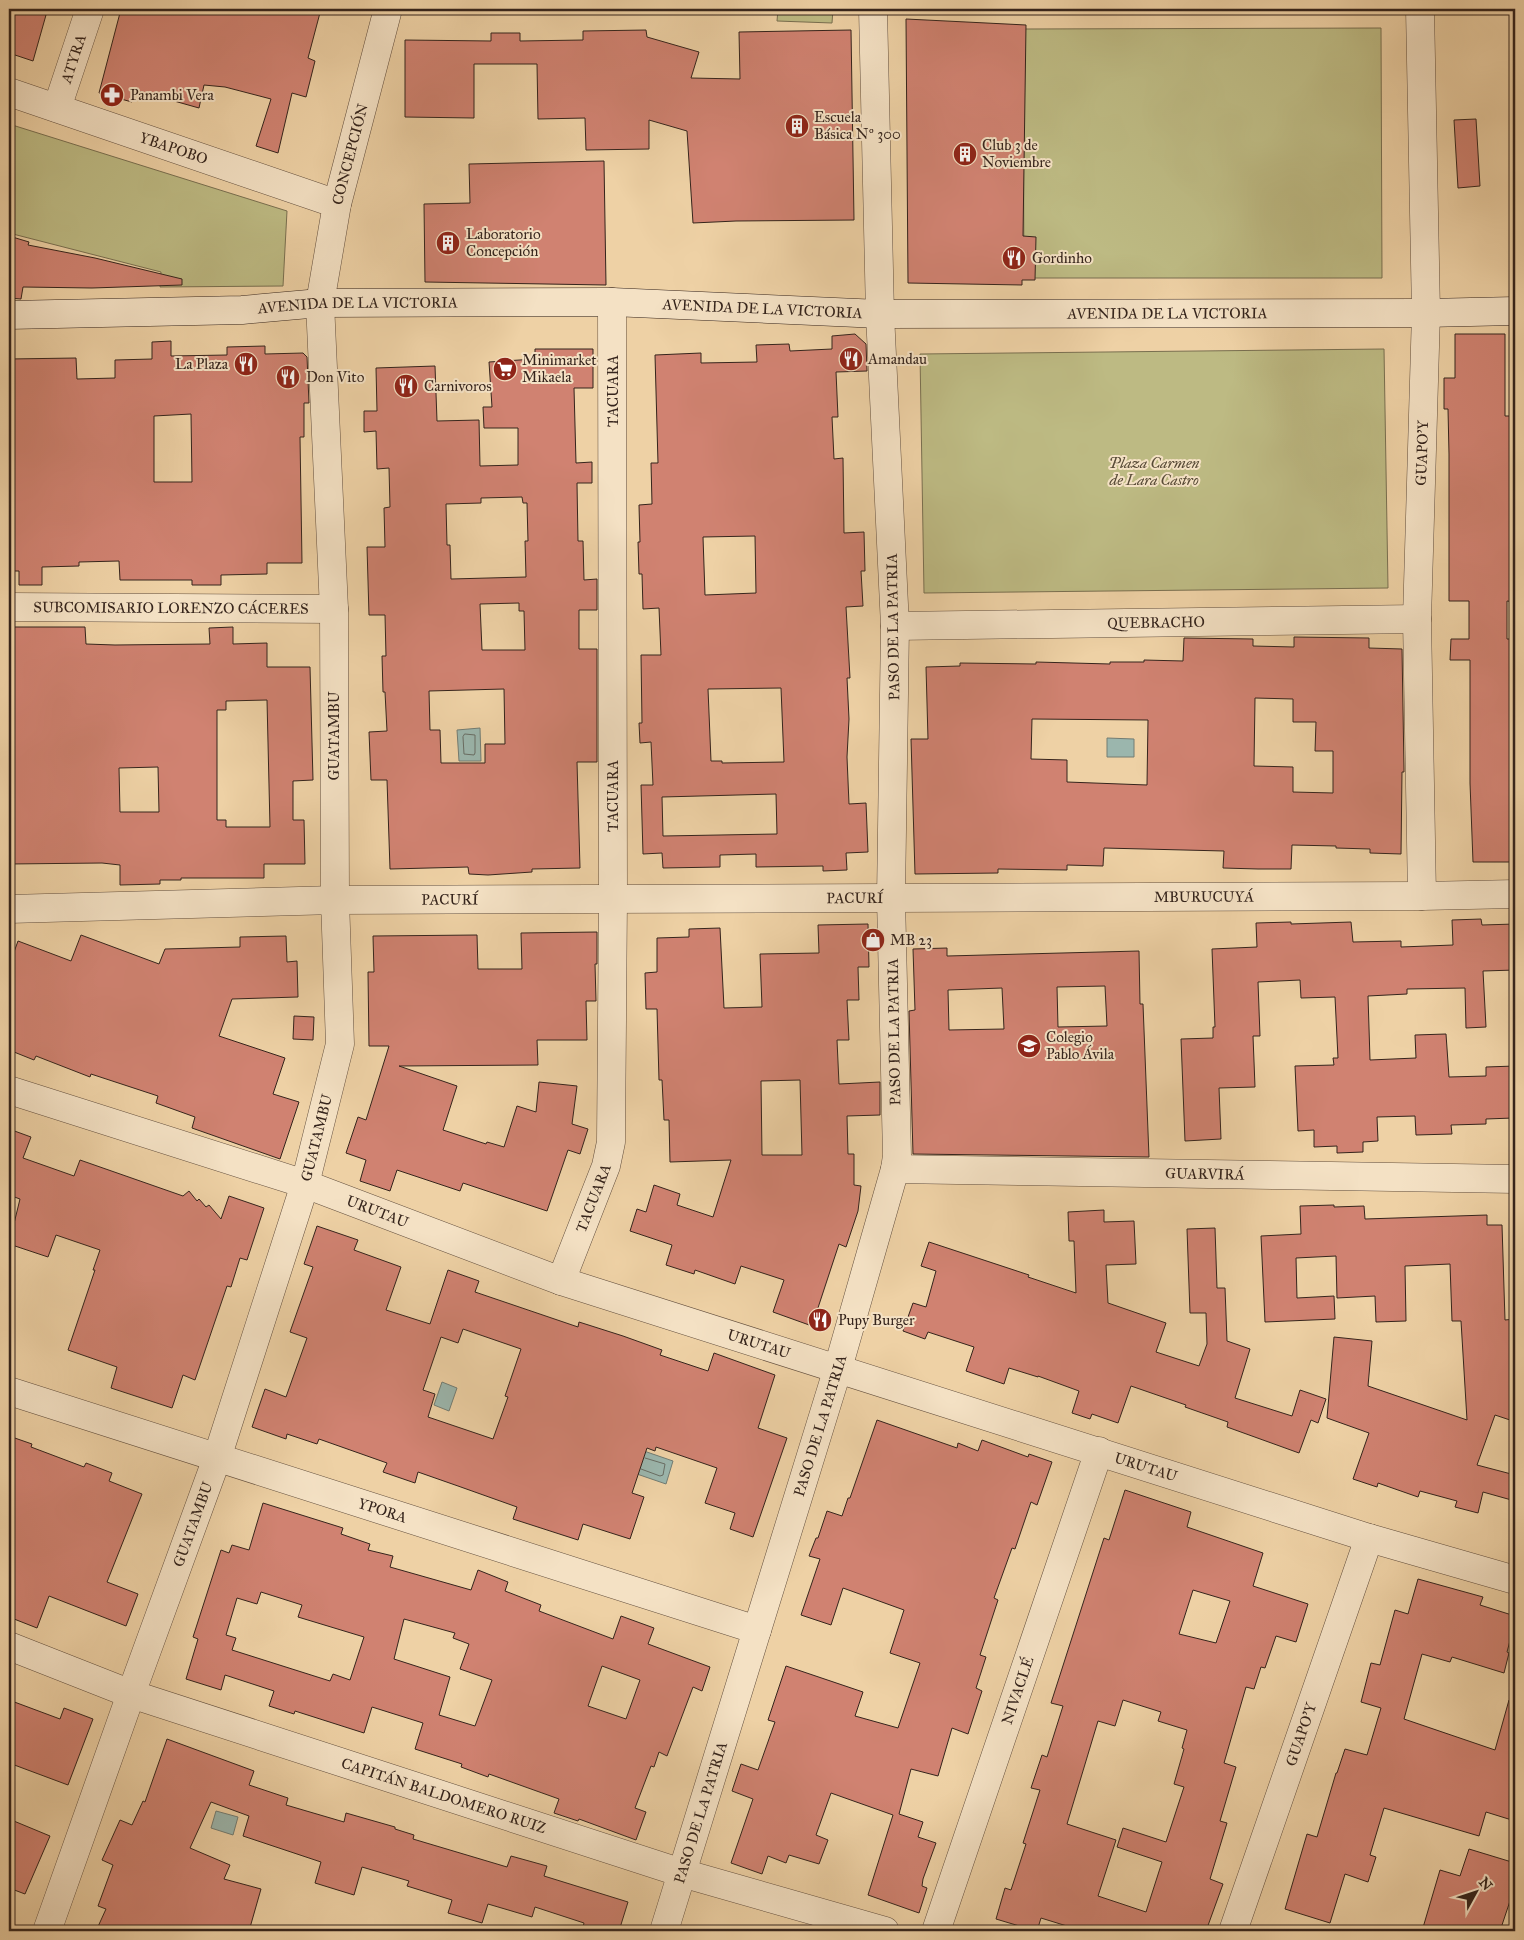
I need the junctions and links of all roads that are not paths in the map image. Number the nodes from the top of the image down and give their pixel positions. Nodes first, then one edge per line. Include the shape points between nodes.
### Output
1 (90, 9) edge
2 (388, 9) edge
3 (873, 9) edge
4 (1420, 9) edge
5 (9, 92) edge
6 (58, 108) junction
7 (337, 204) junction
8 (612, 302) junction
9 (320, 303) junction
10 (1515, 311) edge
11 (1426, 313) junction
12 (880, 314) junction
13 (9, 315) edge
14 (9, 608) edge
15 (334, 609) junction
16 (1417, 619) junction
17 (896, 626) junction
18 (1515, 894) edge
19 (1422, 896) junction
20 (891, 898) junction
21 (613, 899) junction
22 (335, 900) junction
23 (9, 909) edge
24 (9, 1090) edge
25 (896, 1169) junction
26 (1515, 1179) edge
27 (305, 1184) junction
28 (561, 1281) junction
29 (838, 1368) junction
30 (9, 1391) edge
31 (1099, 1451) junction
32 (217, 1458) junction
33 (1369, 1538) junction
34 (1515, 1580) edge
35 (757, 1630) junction
36 (9, 1646) edge
37 (131, 1694) junction
38 (682, 1873) junction
39 (47, 1931) edge
40 (664, 1931) edge
41 (885, 1931) edge
42 (936, 1931) edge
43 (1233, 1931) edge

1 - 6 street, ATYRA
2 - 7 street, CONCEPCIÓN
3 - 12 street, PASO DE LA PATRIA
4 - 11 street, GUAPO'Y
5 - 6 street, YBAPOBO
6 - 7 street, YBAPOBO
7 - 9 street, CONCEPCIÓN
8 - 9 street, AVENIDA DE LA VICTORIA
8 - 12 street, AVENIDA DE LA VICTORIA
8 - 21 street, TACUARA
9 - 13 street, AVENIDA DE LA VICTORIA via 242,310
9 - 15 street, GUATAMBU
10 - 11 street, AVENIDA DE LA VICTORIA
11 - 12 street, AVENIDA DE LA VICTORIA
11 - 16 street, GUAPO'Y
12 - 17 street, PASO DE LA PATRIA
14 - 15 street, SUBCOMISARIO LORENZO CÁCERES
15 - 22 street, GUATAMBU
16 - 17 street, QUEBRACHO
16 - 19 street, GUAPO'Y
17 - 20 street, PASO DE LA PATRIA
18 - 19 street, MBURUCUYÁ
19 - 20 street, MBURUCUYÁ
20 - 21 street, PACURÍ
20 - 25 street, PASO DE LA PATRIA
21 - 22 street, PACURÍ
21 - 28 street, TACUARA via 611,1142 606,1166
22 - 23 street, PACURÍ
22 - 27 street, GUATAMBU via 340,1044
24 - 27 street, URUTAU
25 - 26 street, GUARVIRÁ
25 - 29 street, PASO DE LA PATRIA
27 - 28 street, URUTAU
27 - 32 street, GUATAMBU
28 - 29 street, URUTAU
29 - 31 street, URUTAU
29 - 35 street, PASO DE LA PATRIA
30 - 32 street, YPORA
31 - 33 street, URUTAU
31 - 42 street, NIVACLÉ
32 - 35 street, YPORA
32 - 37 street, GUATAMBU
33 - 34 street, URUTAU
33 - 43 street, GUAPO'Y
35 - 38 street, PASO DE LA PATRIA
36 - 37 street, CAPITÁN BALDOMERO RUIZ
37 - 38 street, CAPITÁN BALDOMERO RUIZ
37 - 39 street, GUATAMBU
38 - 40 street, PASO DE LA PATRIA
38 - 41 street, CAPITÁN BALDOMERO RUIZ

